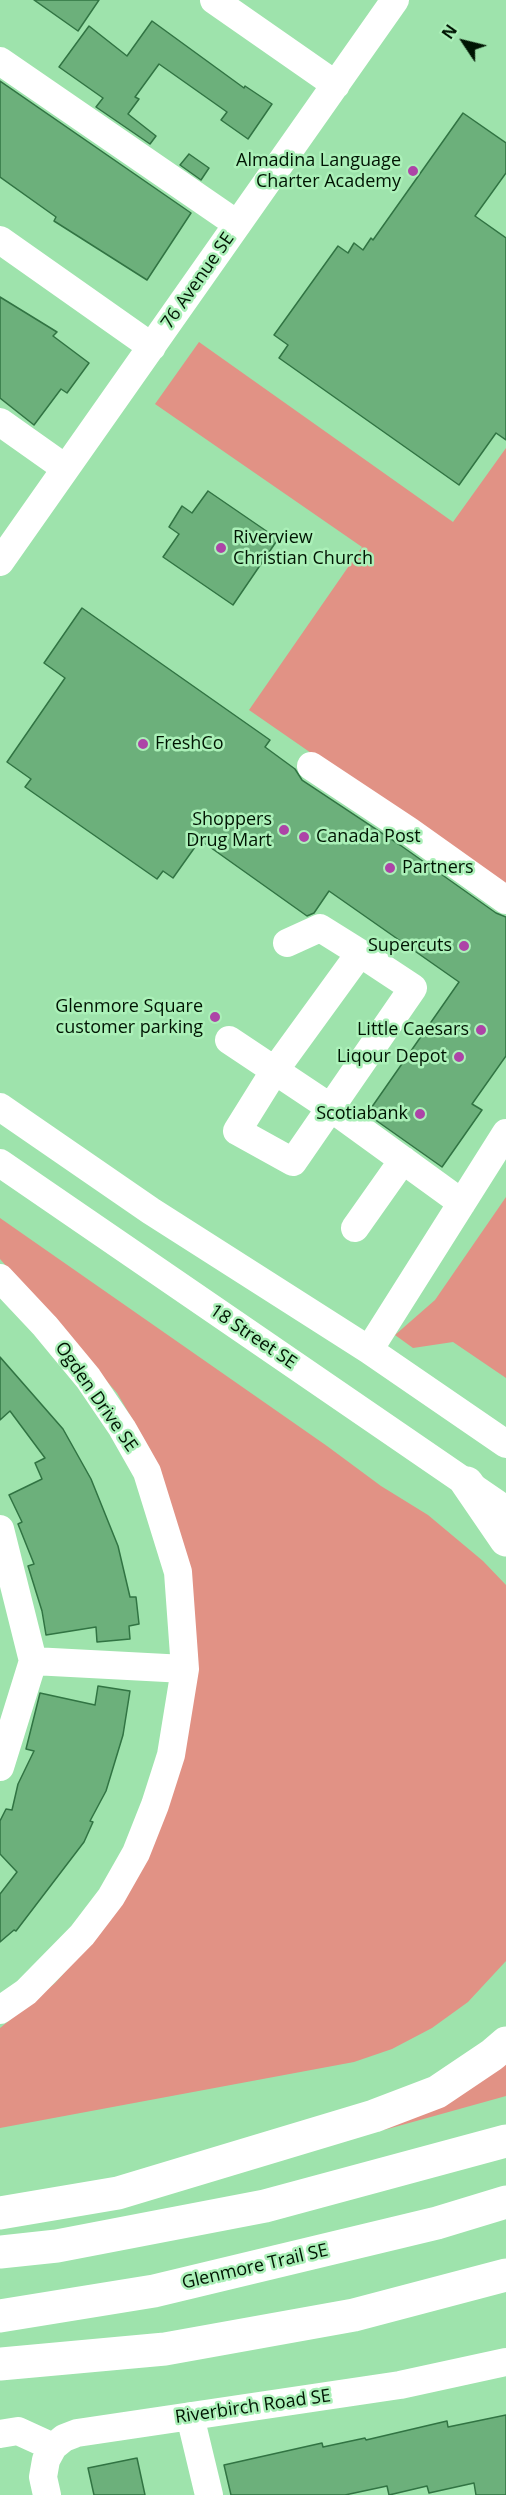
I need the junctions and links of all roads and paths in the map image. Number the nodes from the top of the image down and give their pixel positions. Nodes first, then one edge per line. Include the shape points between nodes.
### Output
1 (214, 0) edge
2 (395, 0) edge
3 (0, 61) edge
4 (336, 85) junction
5 (237, 224) junction
6 (0, 240) edge
7 (152, 347) junction
8 (0, 422) edge
9 (65, 468) junction
10 (0, 562) edge
11 (311, 766) dead end
12 (506, 900) edge
13 (287, 943) dead end
14 (360, 952) junction
15 (229, 1040) dead end
16 (275, 1070) junction
17 (0, 1107) edge
18 (331, 1108) junction
19 (506, 1133) edge
20 (403, 1160) junction
21 (0, 1163) edge
22 (462, 1203) junction
23 (355, 1228) dead end
24 (0, 1278) edge
25 (369, 1350) junction
26 (506, 1444) edge
27 (467, 1483) junction
28 (506, 1510) edge
29 (0, 1529) edge
30 (506, 1540) edge
31 (33, 1661) junction
32 (185, 1669) junction
33 (0, 1767) edge
34 (0, 2010) edge
35 (506, 2043) edge
36 (506, 2132) edge
37 (506, 2141) edge
38 (413, 2168) junction
39 (506, 2202) edge
40 (0, 2213) edge
41 (0, 2252) edge
42 (506, 2275) edge
43 (0, 2316) edge
44 (506, 2362) edge
45 (0, 2364) edge
46 (190, 2416) junction
47 (0, 2434) edge
48 (53, 2447) junction
49 (47, 2495) edge
50 (209, 2495) edge

1 - 4 street
2 - 4 street, 76 Avenue SE
3 - 5 street
4 - 5 street, 76 Avenue SE
5 - 7 street, 76 Avenue SE
6 - 7 street
7 - 9 street, 76 Avenue SE
8 - 9 street
9 - 10 street, 76 Avenue SE
11 - 12 street
13 - 14 street via 320,928
14 - 16 street
14 - 18 street via 412,988
15 - 16 street
16 - 18 street
16 - 18 street via 237,1131 293,1162
17 - 25 street via 151,1211
18 - 20 street
19 - 22 street
20 - 22 street
20 - 23 street
21 - 27 street, 18 Street SE
22 - 25 street
24 - 32 street, Ogden Drive SE via 88,1378 147,1472 178,1572
25 - 26 street
27 - 28 street, 18 Street SE
27 - 30 highway
29 - 31 street
31 - 32 street
31 - 33 street
32 - 34 street, Ogden Drive SE via 171,1755 136,1852 111,1897 81,1935 26,1992
35 - 40 highway via 437,2092 374,2116 118,2193
36 - 38 highway
37 - 38 highway
38 - 41 highway via 265,2206 57,2246
39 - 43 highway, Glenmore Trail SE via 437,2223 154,2290
42 - 45 highway via 354,2315 188,2345
44 - 46 street, Riverbirch Road SE via 400,2385
46 - 48 street, Riverbirch Road SE via 77,2433
46 - 50 street
47 - 48 street via 18,2431
48 - 49 street via 43,2476

